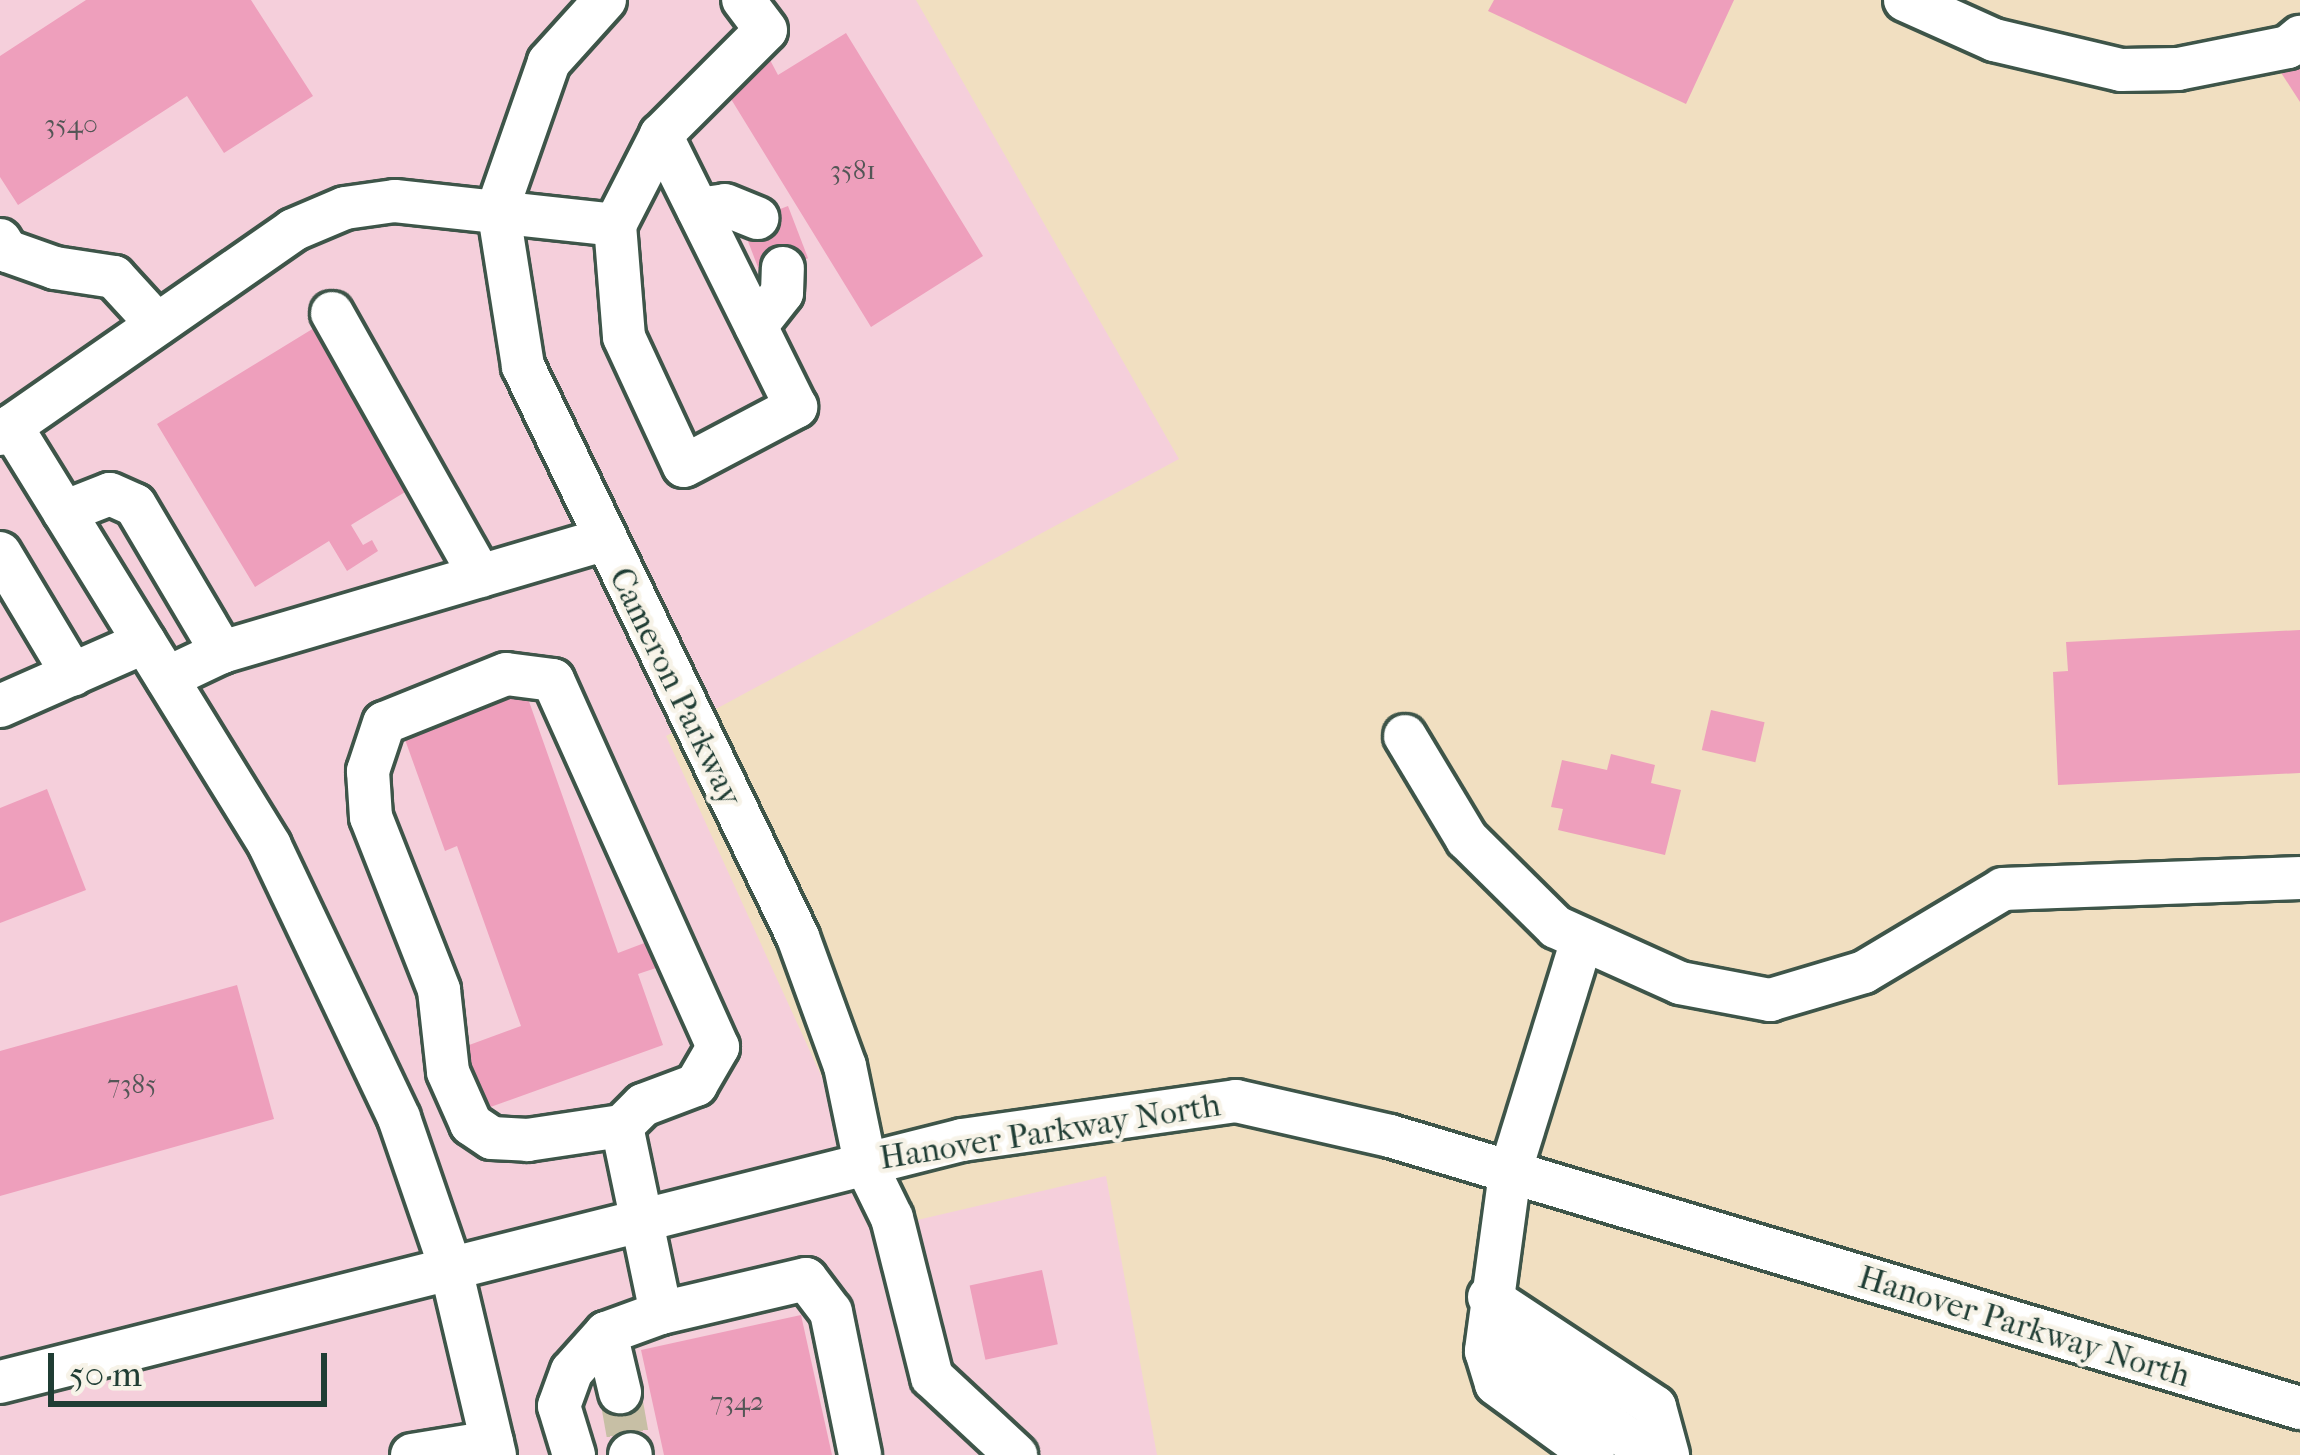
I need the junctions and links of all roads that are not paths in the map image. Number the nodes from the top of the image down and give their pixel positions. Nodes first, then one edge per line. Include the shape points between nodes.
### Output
1 (605, 0) edge
2 (743, 0) edge
3 (1905, 0) edge
4 (2300, 37) edge
5 (661, 135) junction
6 (498, 208) junction
7 (698, 209) junction
8 (758, 218) dead end
9 (616, 225) junction
10 (0, 240) edge
11 (783, 268) dead end
12 (332, 313) dead end
13 (157, 324) junction
14 (756, 326) junction
15 (6, 430) edge
16 (64, 512) junction
17 (602, 540) junction
18 (0, 553) edge
19 (480, 576) junction
20 (223, 652) junction
21 (156, 660) junction
22 (73, 674) junction
23 (0, 706) edge
24 (1405, 736) dead end
25 (2300, 878) edge
26 (1582, 940) junction
27 (622, 1126) junction
28 (865, 1163) junction
29 (1510, 1173) junction
30 (638, 1222) junction
31 (451, 1269) junction
32 (1489, 1298) junction
33 (661, 1313) junction
34 (606, 1333) junction
35 (0, 1382) edge
36 (620, 1392) tunnel mouth
37 (1555, 1407) junction
38 (2300, 1408) edge
39 (494, 1449) edge
40 (412, 1455) edge
41 (574, 1455) edge
42 (860, 1455) edge
43 (1016, 1455) edge
44 (1593, 1455) edge
45 (1652, 1455) edge
46 (1668, 1455) edge

1 - 6 street, Cameron Parkway via 550,62
2 - 5 street via 766,30
3 - 4 street via 1994,40 2121,70 2178,69 2288,47
5 - 7 street
5 - 9 street
6 - 9 street
6 - 13 street via 395,201 345,208 292,230
6 - 17 street, Cameron Parkway via 523,366
7 - 8 street via 725,205
7 - 14 street
9 - 14 street via 624,337 684,466 796,407
10 - 13 street via 7,251 55,268 114,278
11 - 14 street via 782,293
12 - 19 street
13 - 15 street
15 - 16 street
16 - 20 street via 97,495 135,506
16 - 21 street
17 - 19 street
17 - 28 street, Cameron Parkway via 798,937 845,1066
18 - 22 street
19 - 20 street
20 - 21 street
21 - 22 street
21 - 31 street via 270,846 399,1118
22 - 23 street
24 - 26 street via 1467,839 1530,908
25 - 26 street via 2002,890 1864,973 1769,1000 1680,983
26 - 29 street
27 - 27 street via 643,1105 696,1084 718,1047 568,700 553,680 506,674 384,723 368,771 371,817 439,990 448,1072 471,1124 491,1138 528,1140
27 - 30 street
28 - 29 street, Hanover Parkway North via 962,1140 1236,1101
28 - 30 street, Hanover Parkway North
28 - 43 street, Cameron Parkway via 892,1218 932,1377
29 - 32 street
29 - 38 street, Hanover Parkway North
30 - 31 street, Hanover Parkway North
30 - 33 street
31 - 35 street, Hanover Parkway North
31 - 39 street
32 - 37 street via 1503,1334
32 - 46 street via 1655,1406
33 - 34 street
33 - 42 street via 806,1279 831,1312
34 - 36 street
34 - 41 street via 572,1371 560,1406
37 - 44 street
37 - 45 street
39 - 40 street

